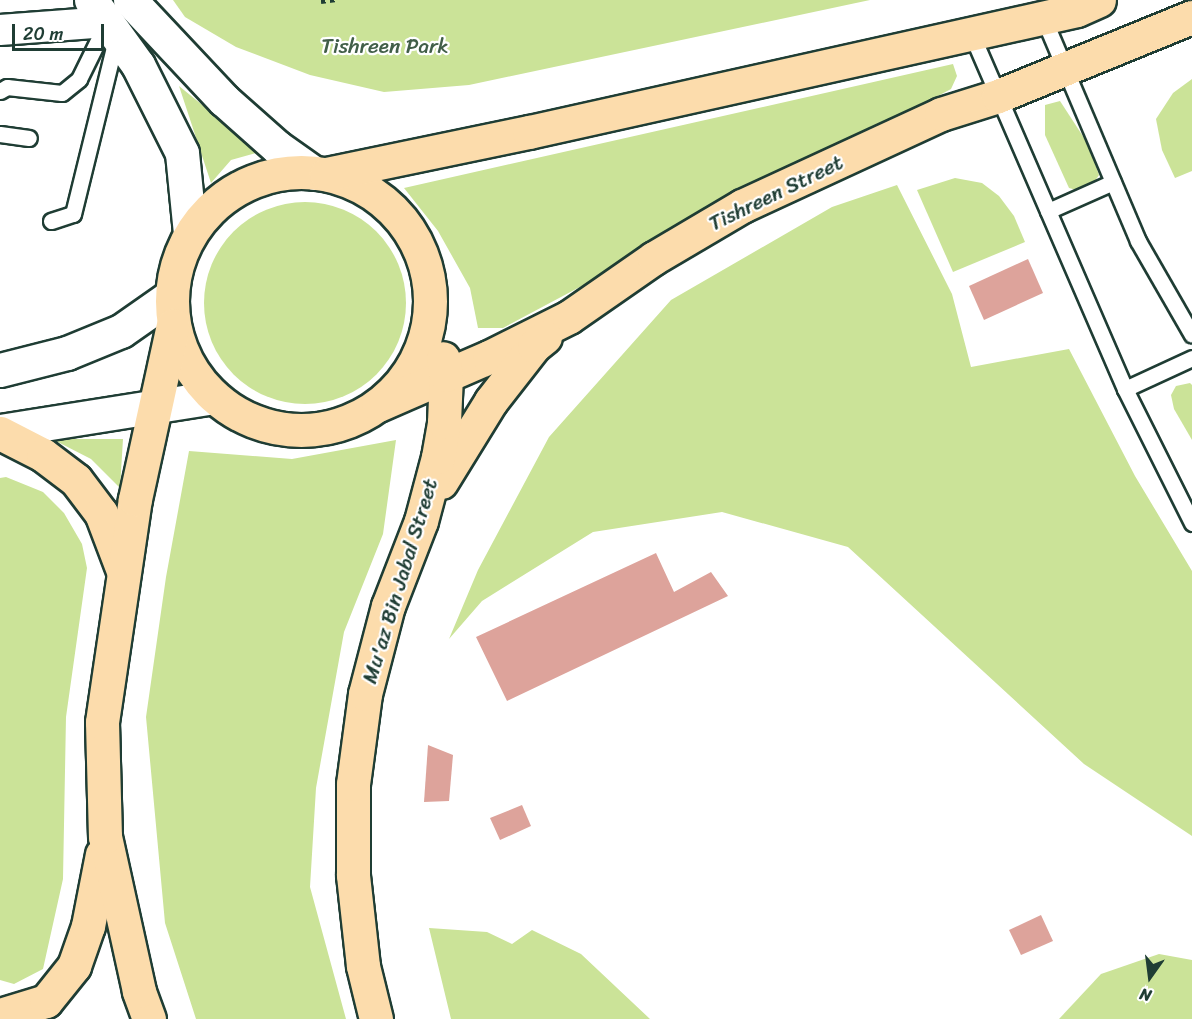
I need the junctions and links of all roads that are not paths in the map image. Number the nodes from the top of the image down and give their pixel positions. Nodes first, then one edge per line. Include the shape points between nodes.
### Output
1 (1099, 0) edge
2 (111, 14) edge
3 (1043, 17) junction
4 (1192, 17) edge
5 (0, 30) edge
6 (971, 33) junction
7 (1065, 69) junction
8 (0, 91) edge
9 (998, 96) junction
10 (0, 134) edge
11 (29, 138) dead end
12 (319, 173) junction
13 (1113, 182) junction
14 (1048, 211) junction
15 (51, 221) dead end
16 (190, 233) junction
17 (430, 287) junction
18 (172, 310) junction
19 (569, 317) junction
20 (1192, 335) edge
21 (1192, 358) edge
22 (0, 370) edge
23 (446, 375) junction
24 (1125, 389) junction
25 (214, 397) junction
26 (378, 405) junction
27 (154, 407) junction
28 (0, 432) edge
29 (421, 521) junction
30 (1192, 524) edge
31 (124, 573) junction
32 (105, 837) junction
33 (0, 1015) edge
34 (149, 1019) edge
35 (376, 1019) edge

1 - 3 main road via 1077,10
2 - 5 street
2 - 8 lane via 79,79 62,93 7,87
2 - 12 main road via 224,100 278,147
2 - 15 lane via 73,214
2 - 16 main road via 183,153
3 - 6 main road
3 - 7 lane
4 - 7 main road, Tishreen Street
6 - 9 lane
6 - 12 main road via 529,132
7 - 9 main road, Tishreen Street
7 - 13 lane
9 - 14 lane
9 - 19 main road, Tishreen Street via 941,114 742,206 654,258
10 - 11 lane
12 - 16 main road via 285,173 248,183 216,204
12 - 17 main road via 363,188 396,213 419,247
13 - 14 lane
13 - 20 lane via 1138,241
14 - 24 lane
16 - 18 main road via 177,263
17 - 23 main road, Mu'az Bin Jabal Street
17 - 26 main road via 429,320 420,353 403,382
18 - 22 main road via 67,353
18 - 25 main road via 181,352
18 - 27 main road
19 - 23 main road, Tishreen Street
19 - 29 main road via 534,346 491,401 453,459
21 - 24 lane
23 - 26 main road, Tishreen Street
23 - 29 main road, Mu'az Bin Jabal Street via 444,422
24 - 30 lane
25 - 26 main road via 243,417 277,429 312,430 347,423
25 - 27 main road
27 - 28 main road
27 - 31 main road
28 - 31 main road via 43,455 76,480 101,513
29 - 35 main road, Mu'az Bin Jabal Street via 388,606 368,683 353,784 353,875 363,966
31 - 32 main road via 102,722
32 - 33 main road via 88,926 74,966 46,1001
32 - 34 main road via 136,981

